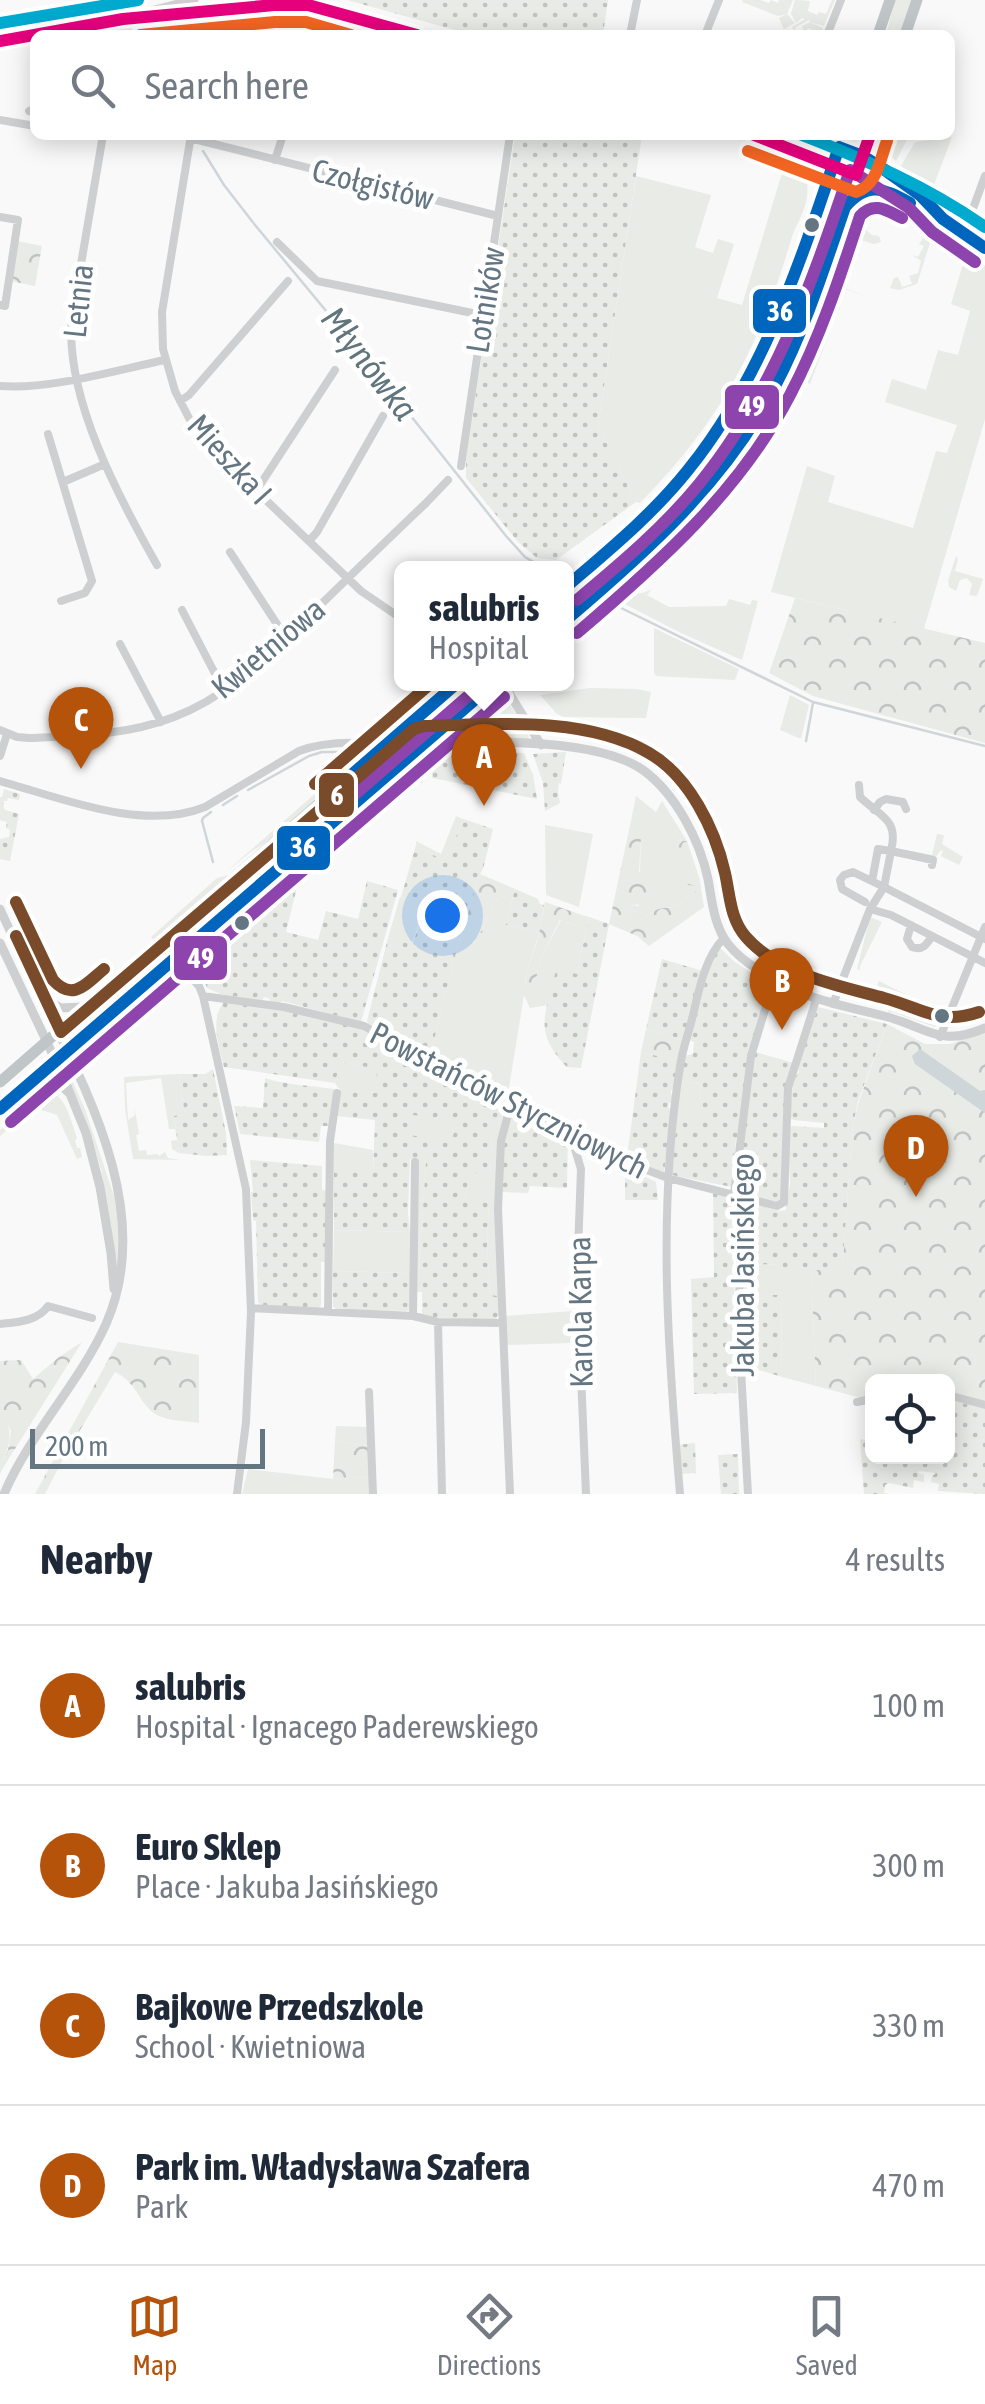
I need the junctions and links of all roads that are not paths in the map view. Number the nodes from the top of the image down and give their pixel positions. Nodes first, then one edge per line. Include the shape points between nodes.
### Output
1 (194, 0) edge
2 (293, 0) edge
3 (637, 0) edge
4 (719, 0) edge
5 (841, 0) edge
6 (890, 0) edge
7 (918, 0) edge
8 (308, 5) junction
9 (214, 6) edge
10 (122, 19) junction
11 (58, 30) edge
12 (399, 30) edge
13 (631, 30) edge
14 (707, 30) edge
15 (829, 30) edge
16 (880, 30) edge
17 (908, 30) edge
18 (30, 35) edge
19 (0, 40) edge
20 (0, 120) edge
21 (30, 125) edge
22 (101, 140) edge
23 (191, 140) edge
24 (202, 140) edge
25 (282, 140) edge
26 (509, 140) edge
27 (767, 140) edge
28 (868, 140) edge
29 (841, 141) edge
30 (862, 156) junction
31 (276, 160) junction
32 (832, 166) junction
33 (856, 175) junction
34 (985, 176) edge
35 (890, 191) junction
36 (846, 207) junction
37 (498, 216) junction
38 (0, 218) edge
39 (943, 218) junction
40 (964, 233) junction
41 (277, 242) dead end
42 (985, 248) edge
43 (288, 281) dead end
44 (3, 305) edge
45 (482, 315) junction
46 (165, 360) junction
47 (335, 370) dead end
48 (76, 378) junction
49 (0, 386) edge
50 (180, 401) junction
51 (383, 416) dead end
52 (48, 434) dead end
53 (105, 464) junction
54 (461, 466) dead end
55 (448, 480) dead end
56 (63, 482) junction
57 (256, 491) junction
58 (309, 541) junction
59 (230, 552) dead end
60 (157, 565) dead end
61 (348, 578) junction
62 (574, 579) edge
63 (61, 601) dead end
64 (182, 610) dead end
65 (574, 613) edge
66 (394, 614) edge
67 (286, 638) junction
68 (120, 644) dead end
69 (224, 691) junction
70 (445, 691) edge
71 (486, 691) edge
72 (508, 691) edge
73 (416, 718) junction
74 (161, 722) junction
75 (4, 732) edge
76 (362, 742) dead end
77 (424, 743) junction
78 (541, 745) junction
79 (0, 756) edge
80 (0, 781) edge
81 (858, 785) dead end
82 (874, 810) junction
83 (906, 810) dead end
84 (286, 832) junction
85 (880, 838) dead end
86 (878, 849) junction
87 (301, 850) junction
88 (891, 851) junction
89 (932, 865) dead end
90 (872, 881) junction
91 (884, 887) junction
92 (867, 906) junction
93 (0, 910) edge
94 (911, 925) junction
95 (984, 934) edge
96 (932, 936) junction
97 (724, 938) junction
98 (0, 943) edge
99 (972, 956) junction
100 (174, 959) junction
101 (985, 963) edge
102 (30, 972) junction
103 (16, 976) junction
104 (774, 980) junction
105 (38, 990) junction
106 (203, 996) junction
107 (816, 1000) junction
108 (833, 1004) junction
109 (87, 1006) junction
110 (985, 1028) edge
111 (58, 1031) junction
112 (940, 1037) junction
113 (46, 1042) junction
114 (68, 1050) junction
115 (55, 1060) junction
116 (0, 1082) edge
117 (20, 1091) junction
118 (336, 1093) dead end
119 (71, 1096) junction
120 (510, 1107) junction
121 (0, 1108) edge
122 (574, 1132) junction
123 (416, 1162) dead end
124 (668, 1178) junction
125 (734, 1194) junction
126 (115, 1296) junction
127 (251, 1308) junction
128 (328, 1312) junction
129 (412, 1316) junction
130 (92, 1318) dead end
131 (438, 1322) junction
132 (502, 1323) junction
133 (0, 1324) edge
134 (369, 1392) dead end
135 (955, 1397) edge
136 (865, 1400) edge
137 (857, 1402) dead end
138 (985, 1405) edge
139 (4, 1494) edge
140 (236, 1494) edge
141 (373, 1494) edge
142 (442, 1494) edge
143 (510, 1494) edge
144 (586, 1494) edge
145 (680, 1494) edge
146 (748, 1494) edge

1 - 10 street
2 - 8 street
3 - 13 street
4 - 14 street
5 - 15 street
6 - 16 main road
7 - 17 main road
8 - 9 street
8 - 12 street
9 - 10 street
10 - 11 street
18 - 19 street
20 - 21 street
22 - 48 street, Letnia via 72,317
23 - 46 street, Mieszka I via 164,288
24 - 31 street, Czołgistów
25 - 31 street
26 - 37 street, Lotników
27 - 32 street
28 - 30 main road
29 - 30 street
29 - 32 main road
30 - 33 main road
30 - 39 street
31 - 37 street, Czołgistów
32 - 33 street
32 - 62 main road via 776,322 733,408 662,500
33 - 35 street
33 - 36 main road
34 - 40 street
35 - 36 street via 868,189
35 - 39 street
36 - 65 main road via 790,356 738,448 674,524
37 - 45 street, Lotników
38 - 44 street via 18,220
39 - 40 street
40 - 42 street
41 - 45 street via 316,282
43 - 50 street
45 - 54 street, Lotników
46 - 48 street
46 - 50 street, Mieszka I
47 - 57 street
48 - 49 street
48 - 53 street, Letnia
50 - 57 street, Mieszka I via 207,442
51 - 58 street
52 - 56 street
53 - 56 street
53 - 60 street, Letnia
55 - 61 street
56 - 63 street via 92,581 85,593
57 - 58 street, Mieszka I
58 - 61 street, Mieszka I
59 - 67 street
61 - 66 street, Mieszka I
61 - 67 street, Kwietniowa
64 - 69 street
67 - 69 street, Kwietniowa
68 - 74 street
69 - 74 street, Kwietniowa
70 - 73 main road
71 - 77 main road
72 - 78 street
73 - 77 street via 411,734
73 - 84 main road
74 - 75 street, Kwietniowa via 95,734 29,738
75 - 79 street
76 - 80 street via 299,751 204,806 171,816 111,812
77 - 78 street
77 - 87 main road
78 - 97 street via 611,756 656,782 700,847
81 - 82 street
82 - 83 street via 886,798 903,802
82 - 88 street via 893,828
84 - 87 main road
84 - 109 main road
85 - 86 street
86 - 88 street
86 - 90 street
87 - 100 main road
88 - 89 street via 933,860
88 - 91 street
90 - 91 street
90 - 92 street via 853,872 840,880 844,891
91 - 92 street
91 - 95 street
92 - 94 street
92 - 108 street
93 - 102 street
94 - 96 street
94 - 96 street via 912,947 925,946
95 - 99 street
96 - 99 street
97 - 104 street
97 - 124 street via 708,962 682,1054
98 - 103 street
99 - 101 street
99 - 112 street
100 - 106 street
100 - 114 main road
102 - 103 street via 25,982
102 - 105 street
103 - 113 street
104 - 107 street
104 - 125 street, Jakuba Jasińskiego via 749,1069
105 - 109 street via 60,1008
105 - 111 street
106 - 120 street, Powstańców Styczniowych via 364,1026
106 - 127 street via 246,1188
107 - 108 street
107 - 125 street, Powstańców Styczniowych via 788,1088 784,1202 775,1206
108 - 112 street
109 - 111 main road
110 - 112 street
111 - 113 main road
111 - 114 street
113 - 115 street
113 - 116 main road
114 - 115 main road
114 - 126 street via 96,1115 122,1213 123,1265
115 - 117 main road
115 - 119 street
117 - 119 street via 51,1082
117 - 121 main road
118 - 128 street
119 - 126 street via 100,1186
120 - 122 street, Powstańców Styczniowych
120 - 132 street via 499,1164
122 - 124 street, Powstańców Styczniowych
122 - 144 street, Karola Karpa via 581,1169 577,1263
123 - 129 street
124 - 125 street, Powstańców Styczniowych
124 - 145 street
125 - 146 street, Jakuba Jasińskiego
126 - 139 street via 97,1341
127 - 128 street
127 - 140 street
128 - 129 street
129 - 131 street
130 - 133 street via 48,1306 36,1318
131 - 132 street
131 - 142 street
132 - 143 street
134 - 141 street
135 - 138 street
136 - 137 street

